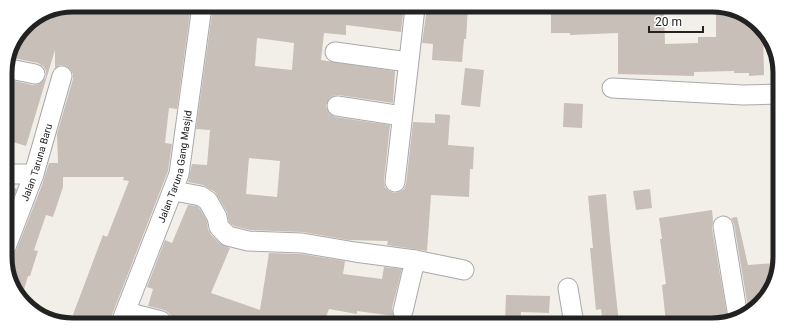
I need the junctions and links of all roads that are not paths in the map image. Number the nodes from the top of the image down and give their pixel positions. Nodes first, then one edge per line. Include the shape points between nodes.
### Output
1 (201, 12) edge
2 (414, 12) edge
3 (335, 52) dead end
4 (408, 62) junction
5 (12, 69) edge
6 (35, 74) dead end
7 (62, 76) dead end
8 (612, 88) dead end
9 (773, 94) edge
10 (337, 106) dead end
11 (402, 116) junction
12 (12, 174) edge
13 (34, 174) junction
14 (395, 182) dead end
15 (174, 190) junction
16 (723, 226) dead end
17 (12, 231) edge
18 (416, 260) junction
19 (464, 270) dead end
20 (568, 288) dead end
21 (403, 311) dead end
22 (737, 313) edge
23 (124, 316) edge
24 (139, 318) edge
25 (573, 318) edge

1 - 15 street, Jalan Taruna Gang Masjid via 179,174
2 - 4 street
3 - 4 street
4 - 11 street
5 - 6 street
7 - 13 street, Jalan Taruna Baru
8 - 9 street
10 - 11 street
11 - 14 street
12 - 13 street
13 - 17 street, Jalan Taruna Baru
15 - 18 street via 201,196 208,201 217,217 219,227 228,236 248,241 302,243
15 - 23 street, Jalan Taruna Gang Masjid
16 - 22 street
18 - 19 street
18 - 21 street
20 - 25 street
23 - 24 street

